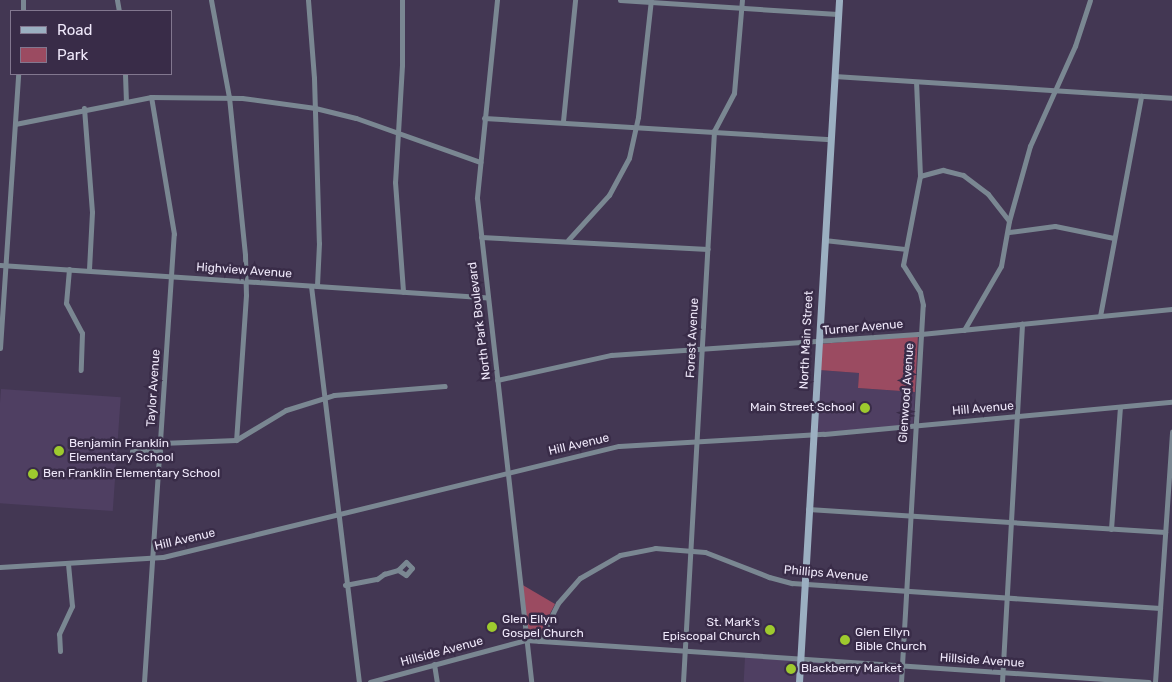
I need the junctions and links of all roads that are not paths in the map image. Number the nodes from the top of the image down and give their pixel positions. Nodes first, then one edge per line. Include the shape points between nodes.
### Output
1 (211, 0) edge
2 (308, 0) edge
3 (402, 0) edge
4 (497, 0) edge
5 (575, 0) edge
6 (620, 0) edge
7 (742, 0) edge
8 (839, 0) edge
9 (1090, 0) edge
10 (651, 1) edge
11 (741, 8) junction
12 (838, 14) junction
13 (18, 75) edge
14 (125, 75) edge
15 (834, 76) junction
16 (916, 82) junction
17 (1054, 90) junction
18 (1141, 96) junction
19 (151, 97) junction
20 (229, 97) junction
21 (1172, 98) edge
22 (126, 100) junction
23 (84, 108) junction
24 (315, 108) junction
25 (484, 118) junction
26 (562, 121) junction
27 (15, 124) junction
28 (637, 126) junction
29 (398, 131) junction
30 (714, 131) junction
31 (830, 138) junction
32 (480, 162) junction
33 (920, 176) junction
34 (1009, 221) junction
35 (1009, 232) junction
36 (481, 237) junction
37 (1114, 238) junction
38 (568, 240) junction
39 (824, 240) junction
40 (708, 249) junction
41 (905, 249) junction
42 (3, 265) edge
43 (68, 269) junction
44 (89, 270) junction
45 (172, 276) junction
46 (246, 282) junction
47 (311, 286) junction
48 (317, 286) junction
49 (404, 292) junction
50 (488, 297) junction
51 (1172, 309) edge
52 (1100, 316) junction
53 (1022, 324) junction
54 (964, 330) junction
55 (921, 334) junction
56 (819, 342) junction
57 (0, 348) edge
58 (703, 349) junction
59 (81, 370) dead end
60 (497, 380) junction
61 (445, 386) dead end
62 (324, 398) junction
63 (1172, 402) edge
64 (1120, 407) junction
65 (1016, 416) junction
66 (915, 426) junction
67 (1172, 432) edge
68 (813, 434) junction
69 (236, 440) junction
70 (697, 441) junction
71 (161, 443) junction
72 (132, 450) dead end
73 (160, 452) junction
74 (508, 472) junction
75 (808, 509) junction
76 (337, 513) junction
77 (910, 516) junction
78 (1169, 521) edge
79 (1011, 522) junction
80 (1111, 529) junction
81 (1165, 532) junction
82 (691, 549) junction
83 (152, 558) junction
84 (68, 564) junction
85 (0, 567) edge
86 (398, 570) dead end
87 (804, 584) junction
88 (345, 585) junction
89 (905, 591) junction
90 (1006, 598) junction
91 (1160, 608) junction
92 (526, 640) junction
93 (540, 641) junction
94 (60, 651) dead end
95 (685, 652) junction
96 (801, 659) junction
97 (434, 664) junction
98 (902, 666) junction
99 (1002, 672) junction
100 (1081, 680) edge
101 (144, 682) edge
102 (359, 682) edge
103 (370, 682) edge
104 (437, 682) edge
105 (531, 682) edge
106 (684, 682) edge
107 (799, 682) edge
108 (901, 682) edge
109 (1002, 682) edge
110 (1148, 682) edge
111 (1155, 682) edge

1 - 20 street
2 - 24 street
3 - 29 street
4 - 25 street, North Park Boulevard
5 - 26 street
6 - 10 street
7 - 11 street, Forest Avenue
8 - 12 street, North Main Street
9 - 17 street via 1076,46
10 - 11 street
10 - 28 street
11 - 12 street
11 - 30 street, Forest Avenue via 734,93
12 - 15 street, North Main Street
13 - 27 street
14 - 22 street
15 - 16 street
15 - 31 street, North Main Street
16 - 17 street
16 - 33 street, Glenwood Avenue
17 - 18 street
17 - 34 street via 1030,146
18 - 21 street
18 - 37 street
19 - 20 street
19 - 22 street
19 - 45 street, Taylor Avenue via 173,217
20 - 24 street
20 - 46 street via 244,222
22 - 23 street
23 - 27 street
23 - 44 street via 92,212
24 - 29 street
24 - 48 street
25 - 26 street
25 - 32 street, North Park Boulevard
26 - 28 street
27 - 42 street
28 - 30 street
28 - 38 street via 617,182 601,205
29 - 32 street
29 - 49 street via 395,182
30 - 31 street
30 - 40 street, Forest Avenue
31 - 39 street, North Main Street
32 - 36 street, North Park Boulevard via 476,198
33 - 34 street via 938,170 963,175 988,194
33 - 41 street, Glenwood Avenue
34 - 35 street
35 - 37 street via 1056,226
35 - 54 street via 995,282 966,321
36 - 38 street
36 - 50 street, North Park Boulevard
37 - 52 street
38 - 40 street
39 - 41 street
39 - 56 street, North Main Street
40 - 58 street, Forest Avenue
41 - 55 street, Glenwood Avenue via 906,274 922,298
42 - 43 street, Highview Avenue
42 - 57 street
43 - 44 street, Highview Avenue
43 - 59 street via 66,303 82,333
44 - 45 street, Highview Avenue
45 - 46 street, Highview Avenue
45 - 71 street, Taylor Avenue
46 - 47 street, Highview Avenue
46 - 69 street
47 - 48 street, Highview Avenue
47 - 62 street
48 - 49 street, Highview Avenue
49 - 50 street, Highview Avenue
50 - 60 street, North Park Boulevard
51 - 52 street, Turner Avenue
52 - 53 street, Turner Avenue
53 - 54 street, Turner Avenue
53 - 65 street
54 - 55 street, Turner Avenue
55 - 56 street, Turner Avenue
55 - 66 street, Glenwood Avenue
56 - 58 street, Turner Avenue
56 - 68 street, North Main Street
58 - 60 street, Turner Avenue via 611,355
58 - 70 street, Forest Avenue
60 - 74 street, North Park Boulevard
61 - 62 street
62 - 69 street via 286,410
62 - 76 street
63 - 64 street, Hill Avenue
64 - 65 street, Hill Avenue
64 - 80 street
65 - 66 street, Hill Avenue
65 - 79 street
66 - 68 street, Hill Avenue
66 - 77 street, Glenwood Avenue
67 - 78 street
68 - 70 street, Hill Avenue
68 - 75 street, North Main Street
69 - 71 street
70 - 74 street, Hill Avenue via 618,446
70 - 82 street, Forest Avenue
71 - 73 street, Taylor Avenue
72 - 73 street
73 - 83 street, Taylor Avenue
74 - 76 street, Hill Avenue
74 - 92 street, North Park Boulevard
75 - 77 street
75 - 87 street, North Main Street
76 - 83 street, Hill Avenue
76 - 88 street
77 - 79 street
77 - 89 street, Glenwood Avenue
78 - 81 street
79 - 80 street
79 - 90 street
80 - 81 street
81 - 91 street
82 - 87 street, Phillips Avenue via 722,557 776,580
82 - 93 street, Phillips Avenue via 644,549 596,566 562,597 544,627
82 - 95 street, Forest Avenue
83 - 84 street, Hill Avenue
83 - 101 street, Taylor Avenue
84 - 85 street, Hill Avenue
84 - 94 street via 72,606 59,634
86 - 88 street via 377,579
87 - 89 street, Phillips Avenue
87 - 96 street, North Main Street
88 - 102 street
89 - 90 street, Phillips Avenue
89 - 98 street, Glenwood Avenue
90 - 91 street, Phillips Avenue
90 - 99 street
91 - 111 street
92 - 93 street, Hillside Avenue
92 - 97 street, Hillside Avenue
92 - 105 street, North Park Boulevard
93 - 95 street, Hillside Avenue
95 - 96 street, Hillside Avenue
95 - 106 street, Forest Avenue
96 - 98 street, Hillside Avenue
96 - 107 street, North Main Street
97 - 103 street, Hillside Avenue
97 - 104 street
98 - 99 street, Hillside Avenue
98 - 108 street, Glenwood Avenue
99 - 100 street, Hillside Avenue
99 - 109 street
100 - 110 street, Hillside Avenue

